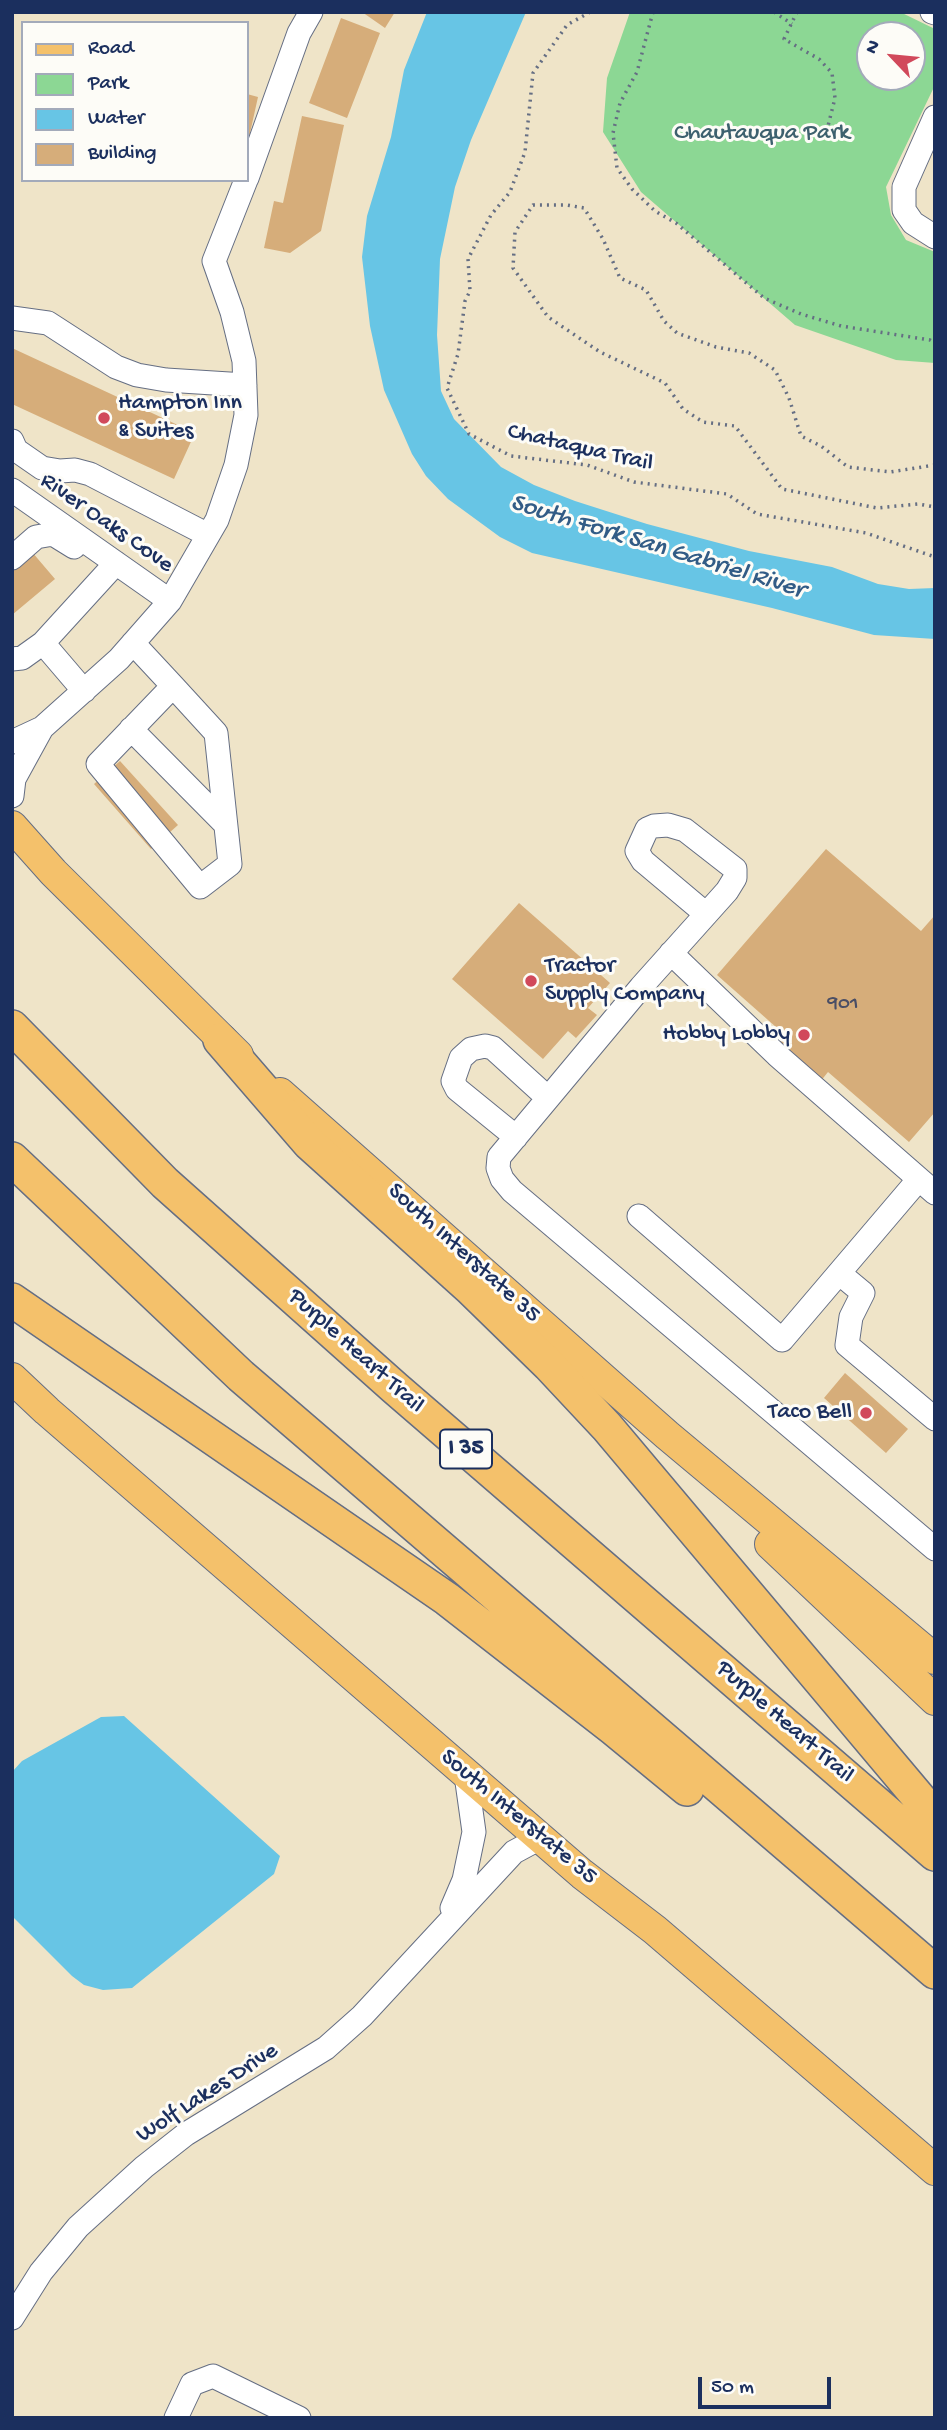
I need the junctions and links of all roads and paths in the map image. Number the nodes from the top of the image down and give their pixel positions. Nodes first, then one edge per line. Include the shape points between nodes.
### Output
1 (311, 12) edge
2 (590, 12) edge
3 (653, 12) edge
4 (774, 12) edge
5 (797, 12) edge
6 (792, 24) junction
7 (935, 117) edge
8 (828, 130) dead end
9 (248, 173) edge
10 (245, 182) edge
11 (935, 237) edge
12 (12, 318) edge
13 (935, 343) edge
14 (245, 384) junction
15 (12, 441) edge
16 (935, 465) edge
17 (12, 490) edge
18 (935, 507) edge
19 (208, 535) junction
20 (935, 557) edge
21 (12, 558) edge
22 (112, 568) junction
23 (170, 601) junction
24 (43, 643) junction
25 (133, 643) junction
26 (12, 659) edge
27 (173, 686) junction
28 (84, 691) junction
29 (42, 728) junction
30 (131, 729) junction
31 (12, 742) edge
32 (12, 796) edge
33 (225, 824) junction
34 (15, 825) edge
35 (706, 914) dead end
36 (671, 953) junction
37 (12, 1027) edge
38 (220, 1040) junction
39 (548, 1098) junction
40 (516, 1137) junction
41 (12, 1159) edge
42 (927, 1186) edge
43 (639, 1216) dead end
44 (839, 1273) junction
45 (12, 1300) edge
46 (12, 1378) edge
47 (935, 1419) edge
48 (667, 1435) junction
49 (935, 1549) edge
50 (928, 1645) edge
51 (935, 1700) edge
52 (466, 1775) junction
53 (935, 1817) edge
54 (540, 1838) junction
55 (935, 1854) edge
56 (445, 1924) junction
57 (935, 1972) edge
58 (935, 1988) edge
59 (935, 2169) edge
60 (12, 2318) edge
61 (184, 2415) edge
62 (299, 2418) edge

1 - 9 street via 299,33
2 - 20 path, Chataqua Trail via 567,25 533,73 525,152 510,192 491,215 468,259 470,291 447,388 469,434 511,456 587,465 634,482 727,494 757,514 866,533
3 - 13 path via 637,72 620,103 613,133 617,168 632,189 764,298 841,326
4 - 6 path
5 - 6 path
6 - 8 path via 784,39 819,59 832,74 835,98
7 - 11 street via 904,187 904,209 913,223
10 - 14 street, River Oaks Cove via 214,261 232,312
12 - 14 street via 48,323 116,367 138,375
14 - 19 street, River Oaks Cove via 246,415 236,465
15 - 19 street via 16,450 42,468 90,474
16 - 18 path via 890,472 848,467 801,436 775,369 749,353 677,333 664,321 646,290 620,278 584,208 533,205 515,232 513,268 548,317 600,352 665,383 683,409 704,422 735,426 782,489 877,508
17 - 22 street, River Oaks Cove
19 - 23 street, River Oaks Cove
21 - 22 street via 36,537 52,534
22 - 23 street, River Oaks Cove
22 - 24 street
23 - 25 street, River Oaks Cove
24 - 26 street via 22,659
24 - 28 street
25 - 27 street
25 - 28 street, River Oaks Cove
27 - 30 street
27 - 33 street via 216,733
28 - 29 street, River Oaks Cove
29 - 31 street, River Oaks Cove
29 - 32 street, River Oaks Cove via 14,779
30 - 33 street
30 - 33 street via 98,764 200,887 230,864
34 - 38 main road, South Interstate 35 via 53,872
35 - 36 street
36 - 39 street
36 - 42 street via 777,1055
37 - 55 highway, Purple Heart Trail / I 35 via 165,1183
38 - 48 main road, South Interstate 35
38 - 53 highway via 309,1143 470,1288 607,1427
39 - 40 street
39 - 40 street via 493,1048 471,1049 461,1058 453,1081 457,1089
40 - 49 street via 499,1157 498,1168 512,1191
41 - 57 highway via 241,1376
42 - 44 street
43 - 44 street via 782,1340
44 - 47 street via 863,1293 850,1317 847,1346
45 - 58 highway via 447,1600 614,1729 799,1885
46 - 52 main road, South Interstate 35
48 - 50 main road, South Interstate 35
48 - 51 main road via 767,1542
52 - 54 main road, South Interstate 35
52 - 56 street, Wolf Lakes Drive via 474,1832 471,1857
54 - 56 street, Wolf Lakes Drive via 514,1852
54 - 59 main road, South Interstate 35 via 666,1939
56 - 60 street, Wolf Lakes Drive via 362,2016 326,2048 187,2134 78,2227 41,2272
61 - 62 street via 192,2384 212,2376

